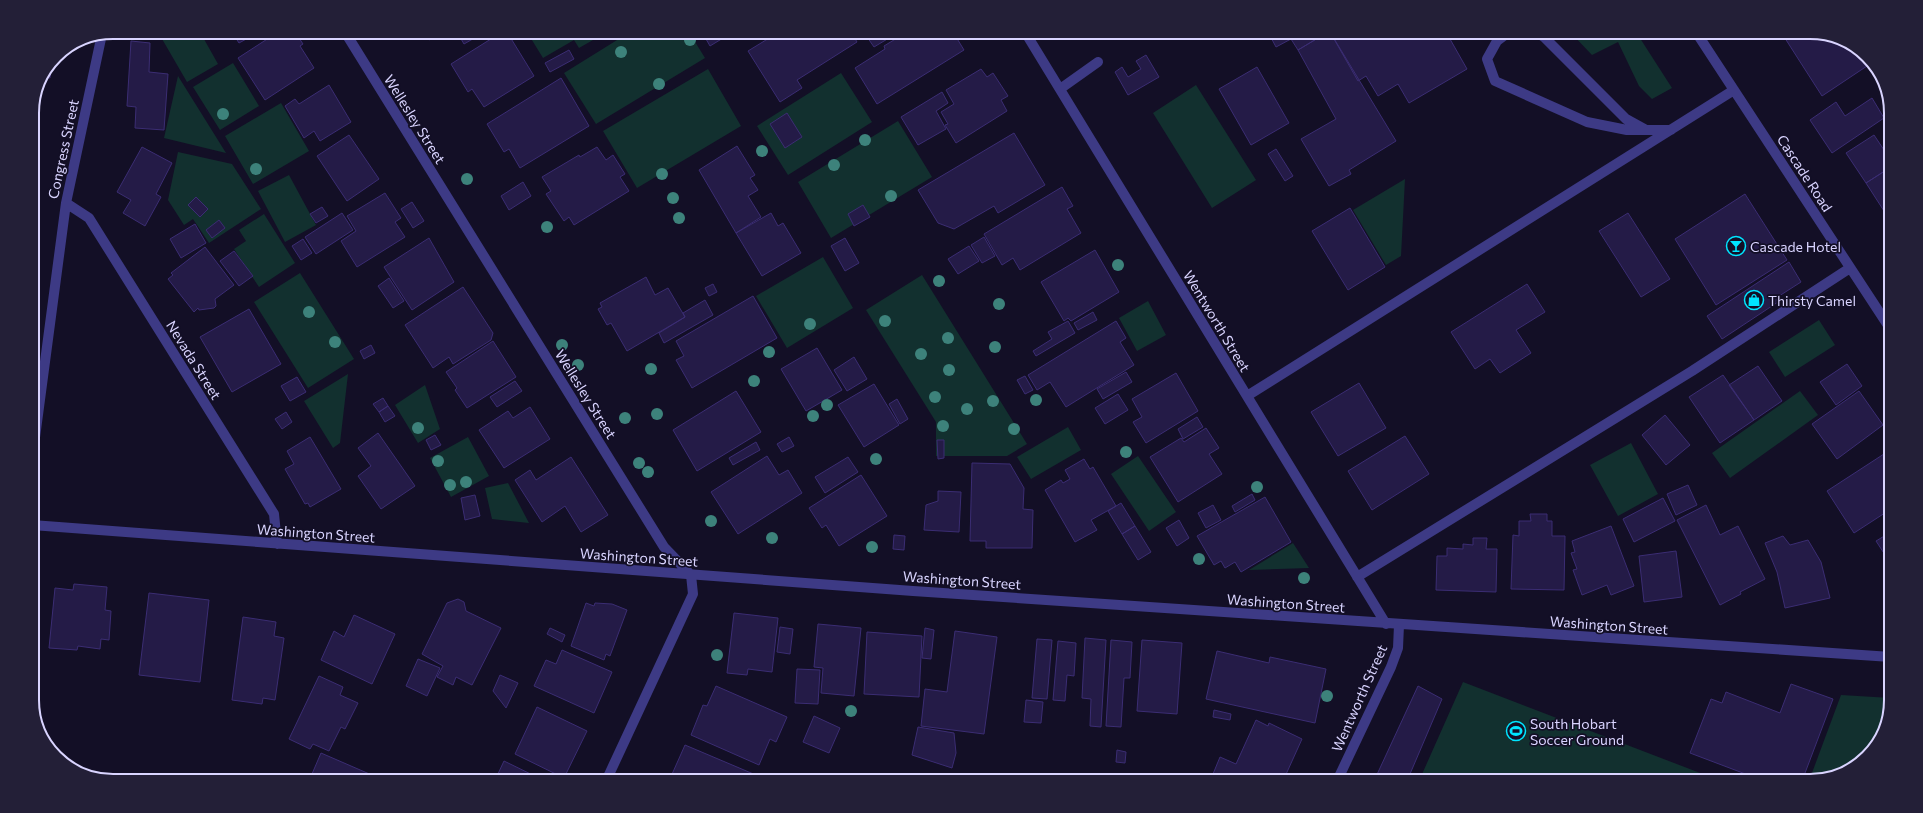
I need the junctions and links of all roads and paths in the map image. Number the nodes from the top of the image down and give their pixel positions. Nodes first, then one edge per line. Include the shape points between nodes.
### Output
1 (349, 39) edge
2 (1029, 39) edge
3 (1500, 39) edge
4 (1546, 39) edge
5 (1701, 39) edge
6 (101, 40) edge
7 (1098, 62) dead end
8 (1060, 89) junction
9 (1734, 90) junction
10 (1646, 130) junction
11 (1671, 130) junction
12 (66, 203) junction
13 (1850, 268) junction
14 (1884, 319) edge
15 (1247, 396) junction
16 (39, 407) edge
17 (39, 526) edge
18 (277, 544) junction
19 (691, 574) junction
20 (1357, 577) junction
21 (1386, 624) junction
22 (1399, 625) junction
23 (1884, 657) edge
24 (609, 774) edge
25 (1340, 774) edge

1 - 19 street, Wellesley Street via 664,547
2 - 8 street, Wentworth Street
3 - 10 street via 1487,59 1495,82 1587,122 1627,130
4 - 10 street via 1626,119
5 - 9 street, Cascade Road
6 - 12 street, Congress Street
7 - 8 street
8 - 15 street, Wentworth Street
9 - 11 street
9 - 13 street, Cascade Road
10 - 11 street
11 - 15 street
12 - 16 street, Congress Street
12 - 18 street, Nevada Street via 89,218 270,507 274,514
13 - 14 street, Cascade Road
13 - 20 street via 1692,371
15 - 20 street, Wentworth Street
17 - 18 street, Washington Street
18 - 19 street, Washington Street
19 - 21 street, Washington Street
19 - 24 street via 693,594
20 - 21 street, Wentworth Street
21 - 22 street, Washington Street
22 - 23 street, Washington Street
22 - 25 street, Wentworth Street via 1398,648 1391,667

